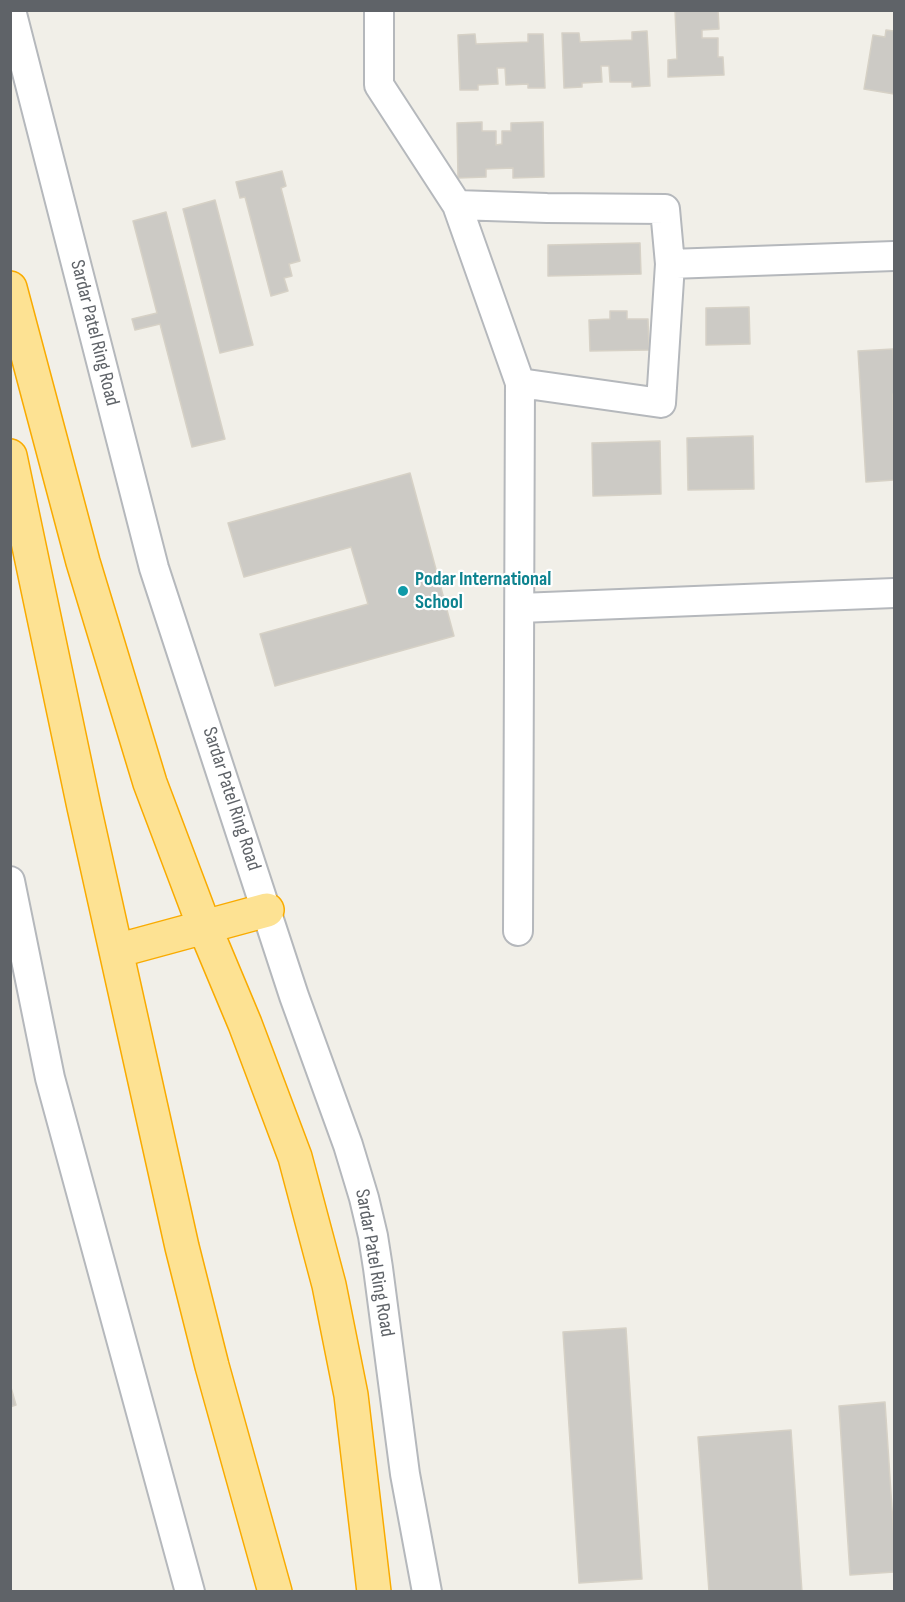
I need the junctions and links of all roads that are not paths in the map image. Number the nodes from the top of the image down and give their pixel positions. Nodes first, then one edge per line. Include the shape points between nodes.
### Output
1 (10, 10) edge
2 (379, 10) edge
3 (457, 205) junction
4 (894, 256) edge
5 (670, 264) junction
6 (10, 288) edge
7 (520, 383) junction
8 (10, 456) edge
9 (894, 593) edge
10 (520, 608) junction
11 (10, 881) edge
12 (267, 910) junction
13 (204, 926) junction
14 (518, 931) dead end
15 (16, 939) edge
16 (116, 951) junction
17 (19, 974) edge
18 (190, 1592) edge
19 (275, 1592) edge
20 (374, 1592) edge
21 (427, 1592) edge

1 - 12 street, Sardar Patel Ring Road via 154,568
2 - 3 street via 379,85
3 - 5 street via 665,208
3 - 7 street
4 - 5 street
5 - 7 street via 661,403
6 - 13 highway via 86,573 150,783
7 - 10 street
8 - 16 highway
9 - 10 street
10 - 14 street
11 - 15 street
12 - 13 highway
12 - 21 street, Sardar Patel Ring Road via 348,1145 373,1236 410,1507
13 - 16 highway
13 - 20 highway via 295,1157 328,1285 351,1395
15 - 17 street
16 - 19 highway via 182,1247
17 - 18 street

